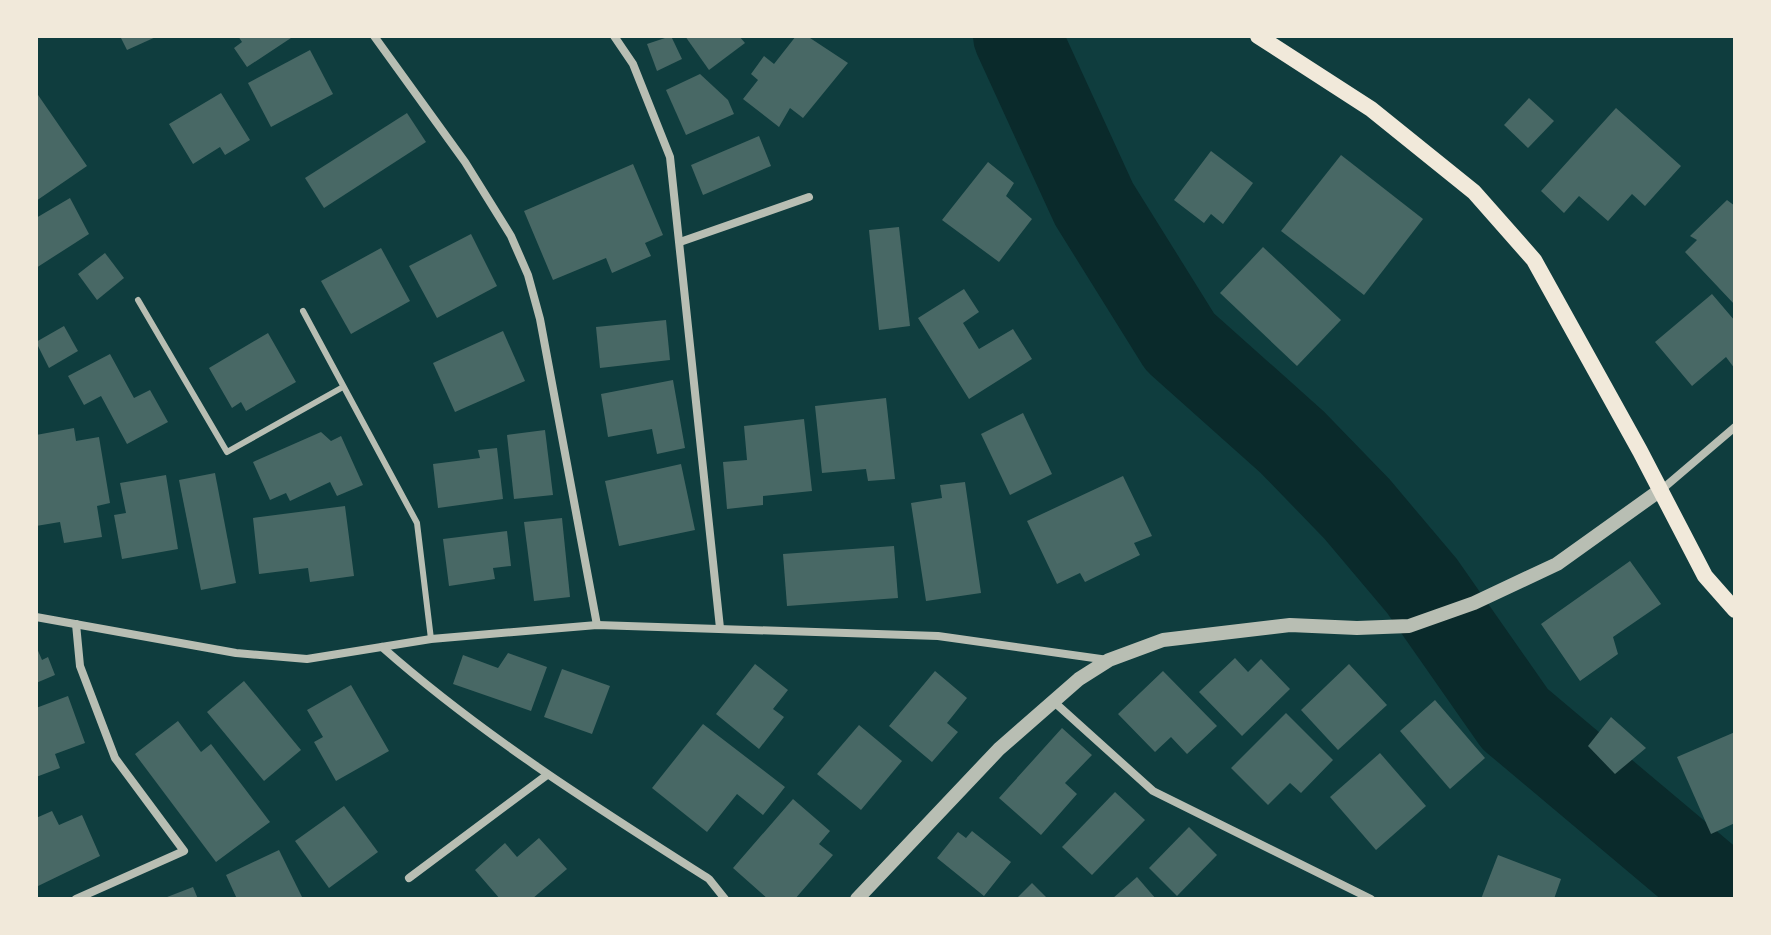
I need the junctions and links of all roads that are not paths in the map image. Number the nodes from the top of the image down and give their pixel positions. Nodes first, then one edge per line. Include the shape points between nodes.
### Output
1 (374, 36) edge
2 (614, 36) edge
3 (1258, 36) edge
4 (809, 197) dead end
5 (680, 242) junction
6 (138, 300) dead end
7 (303, 311) dead end
8 (343, 387) junction
9 (1735, 427) edge
10 (1659, 491) junction
11 (1735, 610) edge
12 (36, 617) edge
13 (76, 624) junction
14 (597, 625) junction
15 (720, 628) junction
16 (431, 639) junction
17 (382, 647) junction
18 (1109, 660) junction
19 (1053, 701) junction
20 (547, 775) junction
21 (409, 878) dead end
22 (76, 899) edge
23 (725, 899) edge
24 (857, 899) edge
25 (1371, 899) edge

1 - 14 street via 465,162 511,236 528,275
2 - 5 street via 633,64 670,157
3 - 10 main road via 1371,109 1474,192 1534,260
4 - 5 street
5 - 15 street
6 - 8 lane via 227,452
7 - 8 lane
8 - 16 lane via 417,523
9 - 10 street
10 - 11 main road via 1705,576
10 - 18 street via 1557,564 1409,626 1290,625 1163,640
12 - 13 street
13 - 17 street via 236,653 307,659
13 - 22 street via 80,666 115,758 184,851
14 - 15 street
14 - 16 street
15 - 18 street via 938,636
16 - 17 street
17 - 20 street
18 - 19 street
19 - 24 street via 999,749
19 - 25 street via 1153,791
20 - 21 street
20 - 23 street via 709,879

